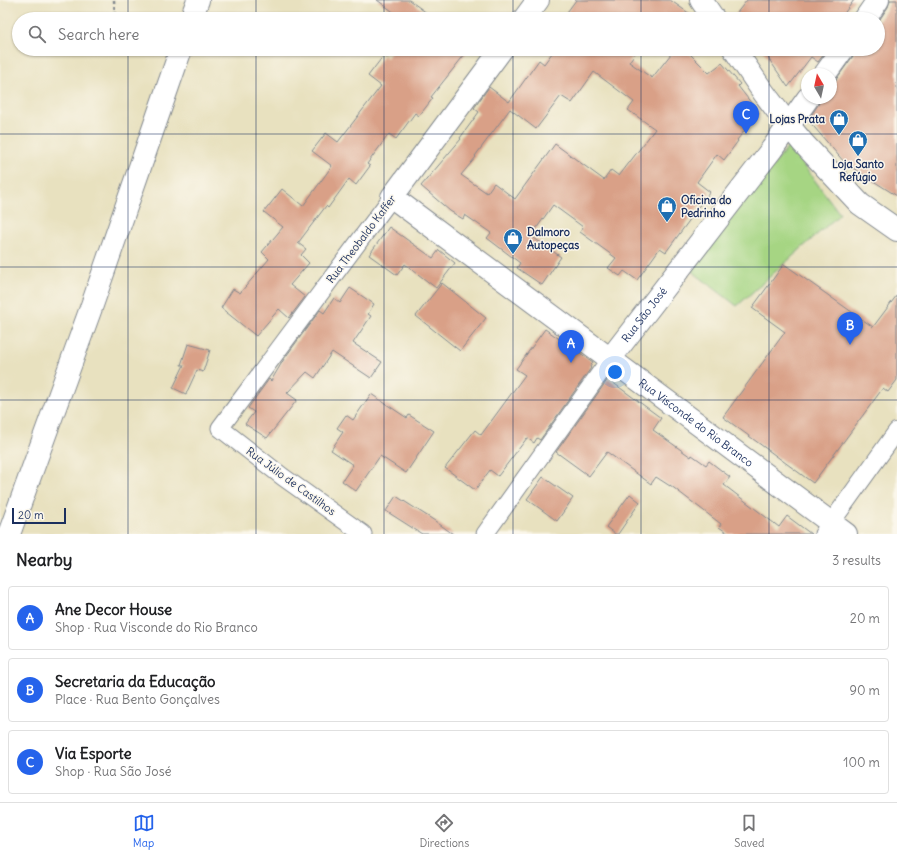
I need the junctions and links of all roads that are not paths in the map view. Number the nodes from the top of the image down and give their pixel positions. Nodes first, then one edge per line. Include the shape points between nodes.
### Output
1 (198, 0) edge
2 (538, 0) edge
3 (700, 0) edge
4 (878, 0) edge
5 (194, 12) edge
6 (529, 12) edge
7 (709, 12) edge
8 (870, 12) edge
9 (179, 56) edge
10 (497, 56) edge
11 (739, 56) edge
12 (838, 56) edge
13 (830, 68) edge
14 (804, 104) edge
15 (789, 126) junction
16 (392, 197) junction
17 (897, 230) edge
18 (610, 359) junction
19 (220, 428) joint
20 (897, 431) edge
21 (834, 530) edge
22 (9, 534) edge
23 (363, 534) edge
24 (485, 534) edge

1 - 5 street
2 - 6 street
3 - 7 street
4 - 8 street
9 - 22 street
10 - 16 street, Rua Theobaldo Kaffer
11 - 15 street
12 - 13 street
14 - 15 street, Rua São José
15 - 17 street via 860,204
15 - 18 street, Rua São José
16 - 18 street, Rua Visconde do Rio Branco
16 - 19 street, Rua Theobaldo Kaffer
18 - 21 street, Rua Visconde do Rio Branco
18 - 24 street, Rua São José
19 - 23 street, Rua Júlio de Castilhos
20 - 21 street

